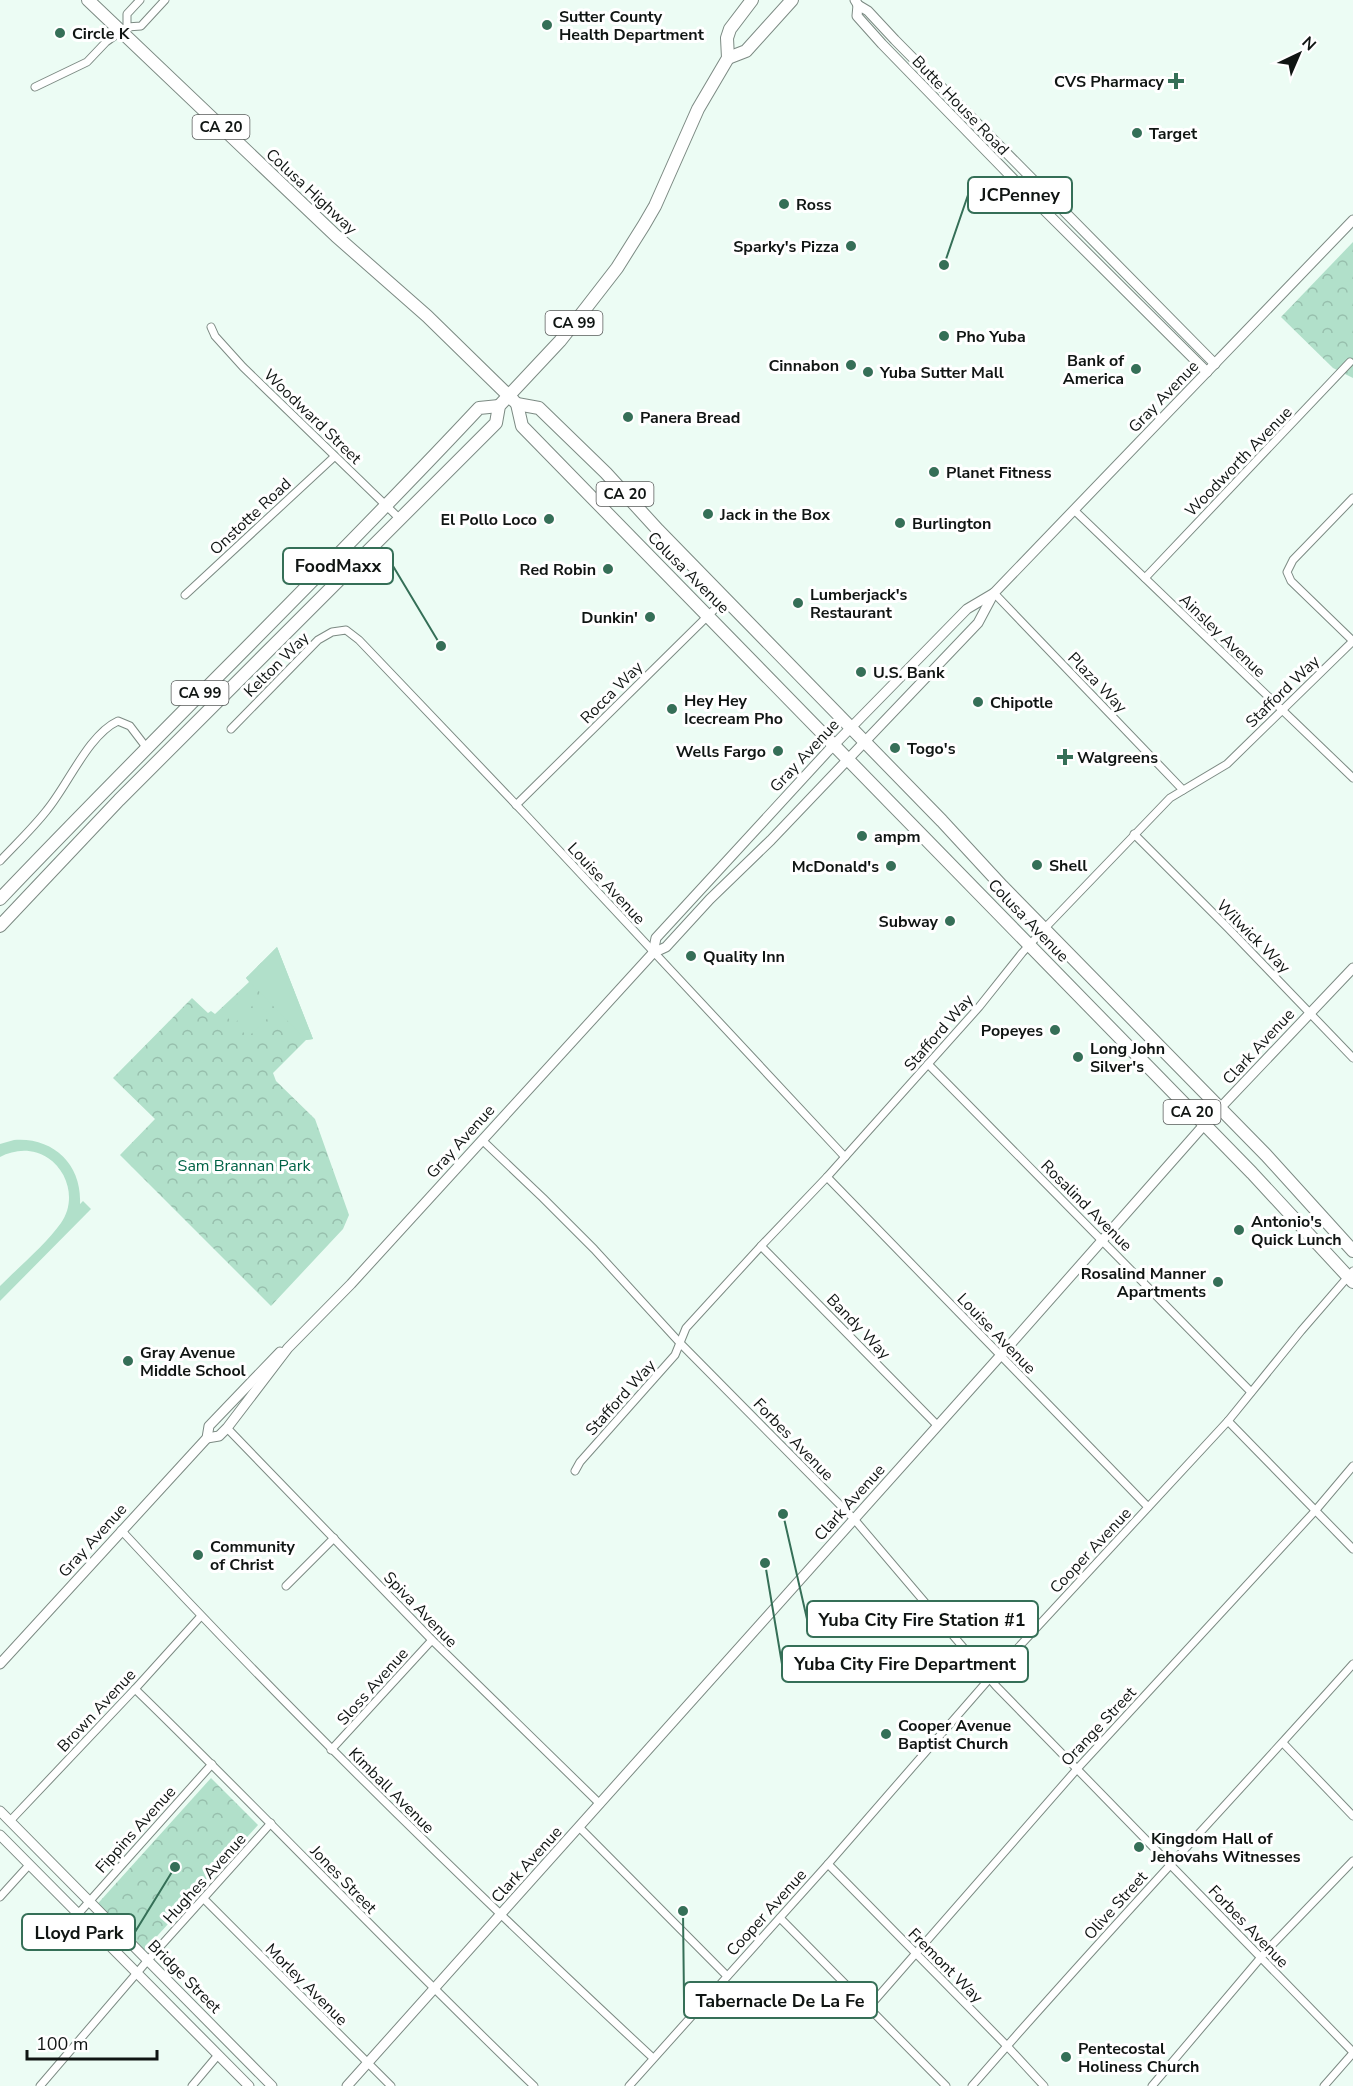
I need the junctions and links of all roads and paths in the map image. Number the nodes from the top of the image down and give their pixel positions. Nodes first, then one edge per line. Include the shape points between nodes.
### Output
1 (87, 0) edge
2 (140, 0) edge
3 (165, 0) edge
4 (752, 0) edge
5 (792, 0) edge
6 (859, 2) edge
7 (124, 30) junction
8 (728, 58) junction
9 (35, 87) dead end
10 (1353, 220) edge
11 (211, 327) dead end
12 (1350, 362) dead end
13 (1215, 364) junction
14 (1207, 372) junction
15 (513, 400) junction
16 (499, 406) junction
17 (334, 457) junction
18 (1353, 498) edge
19 (387, 507) junction
20 (1074, 510) junction
21 (401, 520) junction
22 (1145, 578) junction
23 (994, 593) junction
24 (185, 595) dead end
25 (726, 598) junction
26 (708, 615) junction
27 (346, 630) joint
28 (1353, 641) edge
29 (1282, 711) junction
30 (851, 726) junction
31 (231, 729) dead end
32 (865, 741) junction
33 (834, 744) junction
34 (146, 747) junction
35 (847, 758) junction
36 (1353, 778) edge
37 (1183, 790) junction
38 (516, 805) junction
39 (1134, 834) junction
40 (0, 861) edge
41 (0, 899) edge
42 (0, 926) edge
43 (1044, 929) junction
44 (1030, 945) junction
45 (653, 953) junction
46 (1353, 968) edge
47 (1310, 1012) junction
48 (1353, 1058) edge
49 (928, 1064) junction
50 (1220, 1108) junction
51 (1204, 1125) junction
52 (482, 1140) junction
53 (845, 1157) junction
54 (827, 1177) junction
55 (1102, 1240) junction
56 (761, 1246) junction
57 (1353, 1251) edge
58 (1352, 1276) edge
59 (680, 1343) junction
60 (288, 1348) junction
61 (1001, 1355) junction
62 (1251, 1392) junction
63 (1228, 1421) junction
64 (937, 1425) junction
65 (227, 1428) junction
66 (207, 1438) junction
67 (1353, 1466) edge
68 (575, 1471) dead end
69 (1148, 1507) junction
70 (1315, 1511) junction
71 (854, 1519) junction
72 (121, 1530) junction
73 (334, 1538) junction
74 (1353, 1549) edge
75 (286, 1586) dead end
76 (201, 1616) junction
77 (432, 1640) junction
78 (0, 1664) edge
79 (1353, 1664) edge
80 (990, 1678) junction
81 (135, 1689) junction
82 (1282, 1743) junction
83 (332, 1749) junction
84 (212, 1764) junction
85 (1077, 1769) junction
86 (600, 1804) junction
87 (0, 1811) edge
88 (1353, 1816) edge
89 (10, 1821) junction
90 (271, 1823) junction
91 (579, 1827) junction
92 (0, 1835) edge
93 (1353, 1861) edge
94 (29, 1864) junction
95 (828, 1864) junction
96 (1170, 1864) junction
97 (0, 1898) edge
98 (204, 1899) junction
99 (90, 1901) junction
100 (79, 1913) junction
101 (500, 1915) junction
102 (780, 1918) junction
103 (915, 1953) junction
104 (1261, 1958) junction
105 (148, 1960) junction
106 (138, 1972) junction
107 (727, 1976) junction
108 (434, 1990) junction
109 (868, 2007) junction
110 (1007, 2046) junction
111 (1353, 2052) edge
112 (219, 2055) junction
113 (654, 2058) junction
114 (368, 2064) junction
115 (40, 2086) edge
116 (192, 2086) edge
117 (249, 2086) edge
118 (272, 2086) edge
119 (348, 2086) edge
120 (391, 2086) edge
121 (534, 2086) edge
122 (629, 2086) edge
123 (946, 2086) edge
124 (972, 2086) edge
125 (1044, 2086) edge
126 (1152, 2086) edge
127 (1324, 2086) edge

1 - 7 highway, Colusa Highway / CA 20
2 - 7 street via 127,14
3 - 7 street via 141,26
4 - 8 highway, CA 99 via 730,29
5 - 8 highway, CA 99 via 746,51
6 - 13 main road, Butte House Road
6 - 14 main road, Butte House Road via 857,16 882,44
7 - 9 street via 87,62
7 - 15 highway, Colusa Highway / CA 20 via 336,236 427,316
8 - 15 highway, CA 99 via 698,109 655,206 632,244
10 - 13 main road, Gray Avenue
11 - 17 street, Woodward Street via 243,367
12 - 22 street, Woodworth Avenue
13 - 14 main road, Gray Avenue
14 - 20 main road, Gray Avenue
15 - 16 highway, CA 99
15 - 25 highway, Colusa Avenue / CA 20 via 539,408
15 - 26 highway, Colusa Avenue / CA 20 via 522,426
16 - 19 highway, CA 99 via 479,408
16 - 21 highway, CA 99 via 496,423
17 - 19 street, Woodward Street
17 - 24 street, Onstotte Road
18 - 28 street via 1287,572 1291,581
19 - 21 street, Woodward Street
19 - 34 highway, CA 99
20 - 22 street, Ainsley Avenue
20 - 23 main road, Gray Avenue
21 - 42 highway, CA 99 via 119,800
22 - 29 street, Ainsley Avenue
23 - 30 main road, Gray Avenue via 967,609
23 - 32 main road, Gray Avenue via 978,622
23 - 37 street, Plaza Way
25 - 26 street, Rocca Way
25 - 30 highway, Colusa Avenue / CA 20
26 - 33 highway, Colusa Avenue / CA 20
26 - 38 street, Rocca Way
27 - 31 street, Kelton Way via 318,640
27 - 38 street, Louise Avenue
28 - 29 street, Stafford Way
29 - 36 street, Ainsley Avenue
29 - 37 street, Stafford Way via 1227,764
30 - 32 highway, Colusa Avenue / CA 20
30 - 33 main road, Gray Avenue
32 - 35 main road, Gray Avenue
32 - 43 highway, Colusa Avenue / CA 20
33 - 35 highway, Colusa Avenue / CA 20
33 - 45 main road, Gray Avenue via 656,938
34 - 40 street via 130,726 118,721 106,726 48,809
34 - 41 highway, CA 99
35 - 44 highway, Colusa Avenue / CA 20
35 - 45 main road, Gray Avenue via 666,947
37 - 39 street, Stafford Way
38 - 45 street, Louise Avenue
39 - 43 street, Stafford Way
39 - 47 street, Wilwick Way
43 - 44 street, Stafford Way
43 - 50 highway, Colusa Avenue / CA 20
44 - 49 street, Stafford Way
44 - 51 highway, Colusa Avenue / CA 20
45 - 52 main road, Gray Avenue
45 - 53 street, Louise Avenue
46 - 47 main road, Clark Avenue
47 - 48 street, Wilwick Way
47 - 50 main road, Clark Avenue
49 - 53 street, Stafford Way
49 - 55 street, Rosalind Avenue
50 - 51 main road, Clark Avenue
50 - 57 highway, Colusa Avenue / CA 20
51 - 55 main road, Clark Avenue
51 - 58 highway, Colusa Avenue / CA 20
52 - 59 street, Forbes Avenue via 588,1243
52 - 60 main road, Gray Avenue
53 - 54 street, Stafford Way
54 - 56 street, Stafford Way
54 - 61 street, Louise Avenue
55 - 61 main road, Clark Avenue
55 - 62 street, Rosalind Avenue
56 - 59 street, Stafford Way via 686,1328
56 - 64 street, Bandy Way
58 - 62 street, Cooper Avenue
59 - 68 street, Stafford Way via 675,1355
59 - 71 street, Forbes Avenue
60 - 65 main road, Gray Avenue
60 - 66 main road, Gray Avenue via 282,1349 216,1418 209,1426
61 - 64 main road, Clark Avenue
61 - 69 street, Louise Avenue
62 - 63 street, Cooper Avenue
63 - 69 street, Cooper Avenue
63 - 70 street
64 - 71 main road, Clark Avenue
65 - 66 main road, Gray Avenue via 219,1436
65 - 73 street, Spiva Avenue
66 - 72 main road, Gray Avenue
67 - 70 street, Orange Street
69 - 80 street, Cooper Avenue
70 - 74 street
70 - 85 street, Orange Street
71 - 80 street, Forbes Avenue
71 - 86 main road, Clark Avenue
72 - 76 street, Kimball Avenue
72 - 78 main road, Gray Avenue
73 - 75 street
73 - 77 street, Spiva Avenue
76 - 81 street, Brown Avenue
76 - 83 street, Kimball Avenue
77 - 83 street, Sloss Avenue
77 - 86 street, Spiva Avenue
79 - 82 street, Olive Street
80 - 85 street, Forbes Avenue
80 - 95 street, Cooper Avenue
81 - 84 street, Jones Street
81 - 89 street, Brown Avenue
82 - 88 street
82 - 96 street, Olive Street
83 - 101 street, Kimball Avenue
84 - 90 street, Jones Street
84 - 99 street, Fippins Avenue
85 - 96 street, Forbes Avenue
85 - 103 street, Orange Street
86 - 91 main road, Clark Avenue
87 - 89 main road, Bridge Street
89 - 99 main road, Bridge Street
90 - 98 street, Hughes Avenue
90 - 108 street, Jones Street
91 - 101 main road, Clark Avenue
91 - 107 street
92 - 94 main road, Bridge Street
93 - 104 street
94 - 97 street
94 - 100 main road, Bridge Street
95 - 102 street, Cooper Avenue
95 - 103 street, Fremont Way
96 - 104 street, Forbes Avenue
96 - 110 street, Olive Street
98 - 105 street, Hughes Avenue
98 - 114 street, Morley Avenue
99 - 100 street, Fippins Avenue
99 - 105 main road, Bridge Street
100 - 106 main road, Bridge Street
101 - 108 main road, Clark Avenue
101 - 113 street, Kimball Avenue
102 - 107 street, Cooper Avenue
102 - 109 street
103 - 109 street, Orange Street
103 - 110 street, Fremont Way
104 - 111 street, Forbes Avenue
104 - 126 street
105 - 106 street, Hughes Avenue
105 - 118 main road, Bridge Street
106 - 112 main road, Bridge Street
106 - 115 street, Hughes Avenue
107 - 113 street, Cooper Avenue
108 - 114 main road, Clark Avenue
108 - 121 street, Jones Street
109 - 123 street
110 - 124 street, Olive Street
110 - 125 street, Fremont Way
111 - 127 street
112 - 116 street
112 - 117 main road, Bridge Street
113 - 122 street, Cooper Avenue
114 - 119 main road, Clark Avenue
114 - 120 street, Morley Avenue

